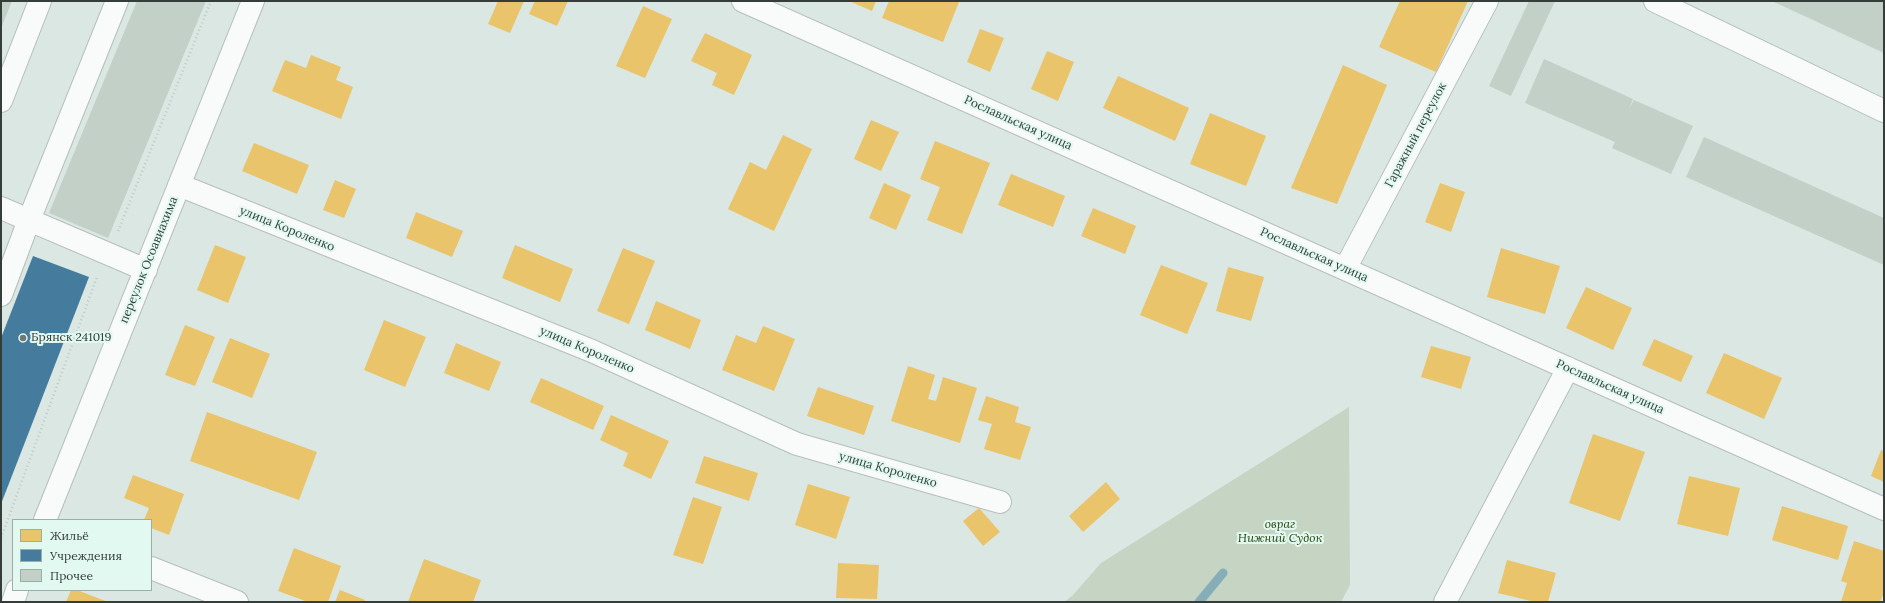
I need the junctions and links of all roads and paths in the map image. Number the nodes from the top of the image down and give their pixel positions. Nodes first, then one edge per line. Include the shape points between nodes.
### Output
1 (40, 1) edge
2 (117, 1) edge
3 (253, 1) edge
4 (743, 1) edge
5 (1487, 1) edge
6 (1655, 1) edge
7 (1, 101) edge
8 (1884, 111) edge
9 (179, 185) junction
10 (1, 208) edge
11 (29, 220) junction
12 (1345, 268) junction
13 (146, 270) junction
14 (1, 295) edge
15 (1568, 368) junction
16 (1000, 502) dead end
17 (1884, 509) edge
18 (45, 519) edge
19 (152, 568) edge
20 (18, 591) edge
21 (13, 602) edge
22 (237, 602) edge
23 (1445, 602) edge

1 - 7 street
2 - 11 street
3 - 9 street, переулок Осоавиахима
4 - 12 street, Рославльская улица
5 - 12 street, Гаражный переулок
6 - 8 street
9 - 13 street, переулок Осоавиахима
9 - 16 street, улица Короленко via 592,351 797,444
10 - 11 street
11 - 13 street
11 - 14 street
12 - 15 street, Рославльская улица
13 - 18 street, переулок Осоавиахима
15 - 17 street, Рославльская улица
15 - 23 street
19 - 22 street
20 - 21 street

